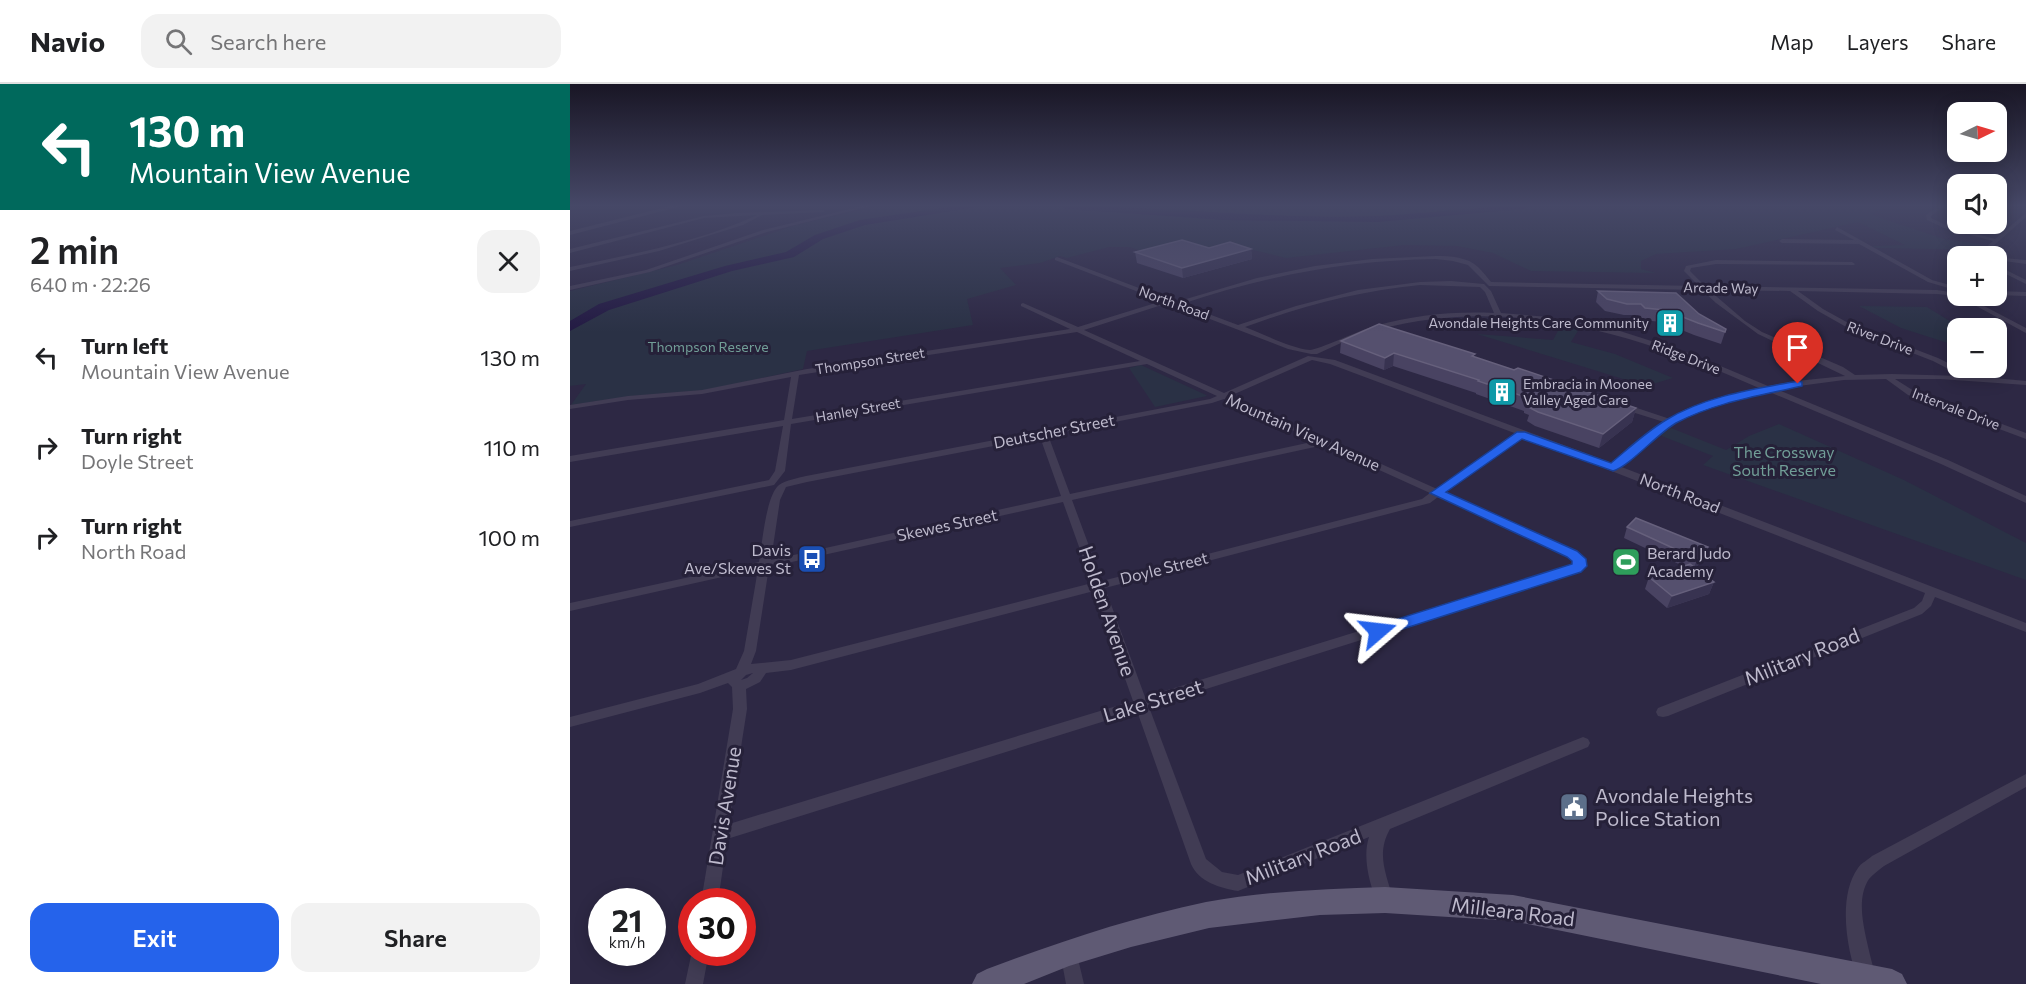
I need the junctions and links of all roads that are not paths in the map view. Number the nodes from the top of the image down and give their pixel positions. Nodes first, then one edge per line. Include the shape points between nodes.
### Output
1 (663, 248) edge
2 (715, 248) edge
3 (1872, 248) edge
4 (1057, 259) dead end
5 (2026, 262) edge
6 (2007, 263) edge
7 (1852, 264) dead end
8 (570, 269) edge
9 (2007, 272) edge
10 (2026, 282) edge
11 (1486, 284) junction
12 (1941, 285) junction
13 (570, 288) edge
14 (1703, 288) junction
15 (1947, 288) edge
16 (1947, 289) edge
17 (1792, 290) junction
18 (1947, 290) edge
19 (1937, 292) junction
20 (1947, 292) edge
21 (2007, 293) edge
22 (2026, 294) edge
23 (1172, 302) junction
24 (1023, 305) dead end
25 (1982, 306) edge
26 (1498, 314) junction
27 (1386, 325) junction
28 (1239, 327) junction
29 (1077, 330) junction
30 (2026, 331) edge
31 (1402, 333) edge
32 (1312, 355) junction
33 (1146, 362) junction
34 (795, 373) junction
35 (1888, 377) junction
36 (1855, 378) junction
37 (1973, 379) junction
38 (2026, 383) edge
39 (1767, 389) junction
40 (1223, 397) junction
41 (1609, 402) edge
42 (570, 407) edge
43 (787, 422) junction
44 (1671, 422) junction
45 (1043, 433) junction
46 (1521, 435) junction
47 (2026, 436) edge
48 (1324, 442) junction
49 (570, 459) edge
50 (1613, 467) junction
51 (777, 485) junction
52 (1437, 493) junction
53 (1068, 499) junction
54 (2026, 500) edge
55 (570, 524) edge
56 (1580, 562) joint
57 (764, 565) junction
58 (1098, 584) junction
59 (1932, 591) junction
60 (570, 607) edge
61 (2026, 628) edge
62 (747, 676) junction
63 (1140, 705) junction
64 (1664, 711) dead end
65 (570, 722) edge
66 (1583, 743) dead end
67 (2026, 780) edge
68 (1384, 825) junction
69 (721, 834) junction
70 (1221, 881) joint
71 (711, 888) edge
72 (1384, 900) junction
73 (1069, 952) junction
74 (697, 966) edge
75 (1879, 981) edge
76 (694, 984) edge
77 (987, 984) edge
78 (1075, 984) edge

1 - 8 street
2 - 13 street via 648,271
3 - 12 street
4 - 23 street, North Road
5 - 6 street
7 - 14 street via 1716,262 1688,267 1688,273
9 - 10 street
11 - 14 street, Arcade Way
11 - 23 street, Thompson Street via 1473,265 1455,259 1376,260 1270,275
11 - 26 street
11 - 28 street, Arcade Way via 1410,285 1338,296
12 - 15 street
12 - 16 street
14 - 17 street, Arcade Way
14 - 36 street via 1731,314 1760,333
17 - 19 street, Arcade Way
17 - 37 street, River Drive via 1843,324 1945,362
18 - 19 street, Arcade Way
19 - 20 street, Arcade Way
21 - 22 street
23 - 28 street, North Road
23 - 29 street, Thompson Street
24 - 29 street, Mountain View Avenue
25 - 30 street
26 - 27 street, Ridge Drive
26 - 39 street, Ridge Drive via 1569,322 1635,338
27 - 31 street
27 - 32 street, Ridge Drive
28 - 32 street, North Road
29 - 33 street, Mountain View Avenue
29 - 34 street, Thompson Street
32 - 40 street, Deutscher Street
32 - 46 street, North Road
33 - 40 street, Mountain View Avenue
33 - 43 street, Hanley Street
34 - 42 street, Thompson Street via 702,393
34 - 43 street, Davis Avenue
35 - 36 street
35 - 37 street
35 - 47 street, Intervale Drive via 1911,393
36 - 39 street
37 - 38 street
39 - 44 street via 1720,401
39 - 54 street, Ridge Drive via 1944,461
40 - 45 street, Deutscher Street
40 - 48 street, Mountain View Avenue
41 - 44 street
43 - 49 street, Hanley Street
43 - 51 street, Davis Avenue
44 - 50 street
45 - 51 street, Deutscher Street
45 - 53 street, Holden Avenue
46 - 50 street, North Road
46 - 52 street, Doyle Street
48 - 52 street, Mountain View Avenue
48 - 53 street, Skewes Street
50 - 59 street, North Road
51 - 55 street, Deutscher Street
51 - 57 street, Davis Avenue
52 - 56 street, Mountain View Avenue via 1572,554
52 - 58 street, Doyle Street via 1426,501 1372,516
53 - 57 street, Skewes Street
53 - 58 street, Holden Avenue
56 - 63 street, Lake Street via 1576,569
57 - 60 street, Skewes Street
57 - 62 street, Davis Avenue
58 - 62 street, Doyle Street
58 - 63 street, Holden Avenue
59 - 61 street, North Road
59 - 64 street, Military Road via 1918,611
62 - 65 street, Doyle Street
62 - 69 street, Davis Avenue
63 - 69 street, Lake Street
63 - 70 street, Holden Avenue via 1199,864
66 - 68 street, Military Road
67 - 75 street via 1878,861 1863,874 1855,893 1854,914
68 - 70 street, Military Road via 1238,883
68 - 72 street, Military Road via 1373,844
69 - 71 street, Davis Avenue
72 - 73 main road, Milleara Road via 1268,906 1209,915
72 - 75 main road, Milleara Road via 1513,908
73 - 77 main road
73 - 78 street
74 - 76 street

